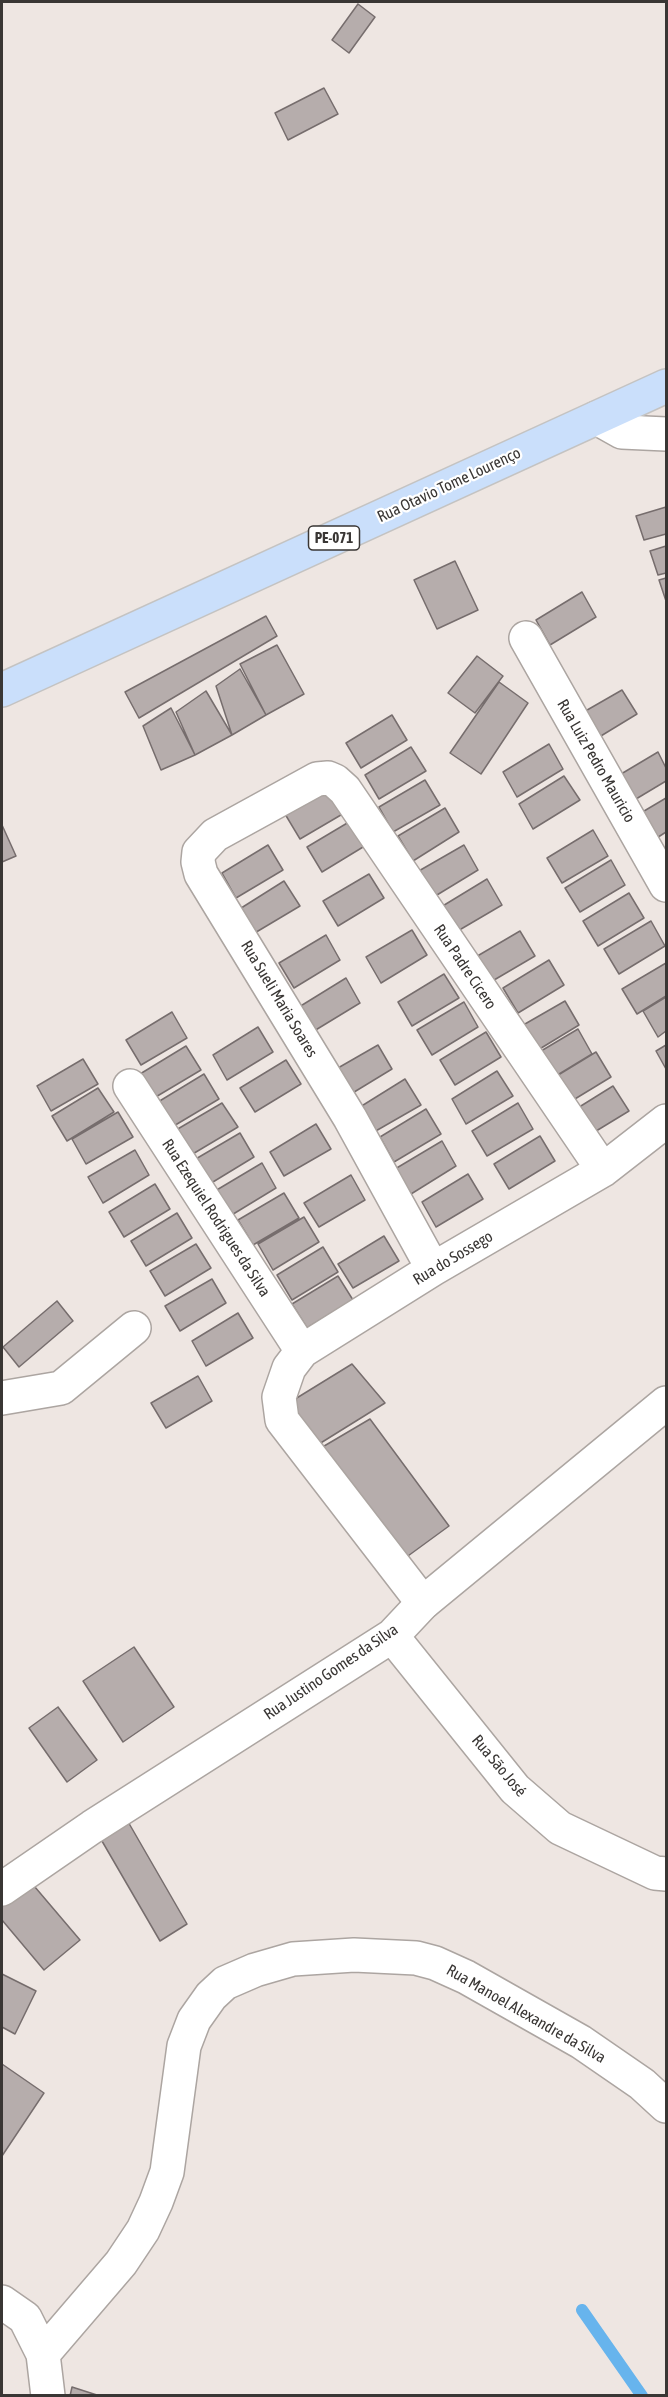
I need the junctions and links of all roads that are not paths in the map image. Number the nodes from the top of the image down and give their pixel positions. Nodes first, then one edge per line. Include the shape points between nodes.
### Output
1 (666, 386) edge
2 (597, 418) junction
3 (666, 434) edge
4 (526, 638) dead end
5 (2, 690) edge
6 (317, 779) joint
7 (666, 885) edge
8 (130, 1086) dead end
9 (666, 1121) edge
10 (603, 1170) junction
11 (433, 1269) junction
12 (134, 1328) dead end
13 (302, 1351) junction
14 (2, 1398) edge
15 (666, 1403) edge
16 (423, 1603) junction
17 (392, 1636) junction
18 (662, 1877) edge
19 (2, 1889) edge
20 (666, 2106) edge
21 (2, 2302) edge
22 (43, 2354) junction
23 (48, 2396) edge

1 - 2 main road, Rua Otavio Tome Lourenço / PE-071
2 - 3 street via 622,432
2 - 5 main road, Rua Otavio Tome Lourenço / PE-071
4 - 7 street, Rua Luiz Pedro Mauricio
6 - 10 street, Rua Padre Cicero via 328,778 345,790
6 - 11 street, Rua Sueli Maria Soares via 215,835 200,852 198,862 201,874 350,1118
8 - 13 street, Rua Ezequiel Rodrigues da Silva
9 - 10 street, Rua do Sossego
10 - 11 street, Rua do Sossego
11 - 13 street, Rua do Sossego
12 - 14 street via 61,1388
13 - 16 street, Rua do Sossego via 282,1382 278,1408 282,1420
15 - 16 street, Rua Justino Gomes da Silva
16 - 17 street, Rua Justino Gomes da Silva
17 - 18 street, Rua São José via 515,1789 560,1828
17 - 19 street, Rua Justino Gomes da Silva
20 - 22 street, Rua Manoel Alexandre da Silva via 642,2084 581,2042 435,1963 416,1958 354,1955 293,1959 255,1970 225,1983 194,2020 184,2046 167,2172 156,2202 121,2264
21 - 22 street via 25,2318
22 - 23 street

